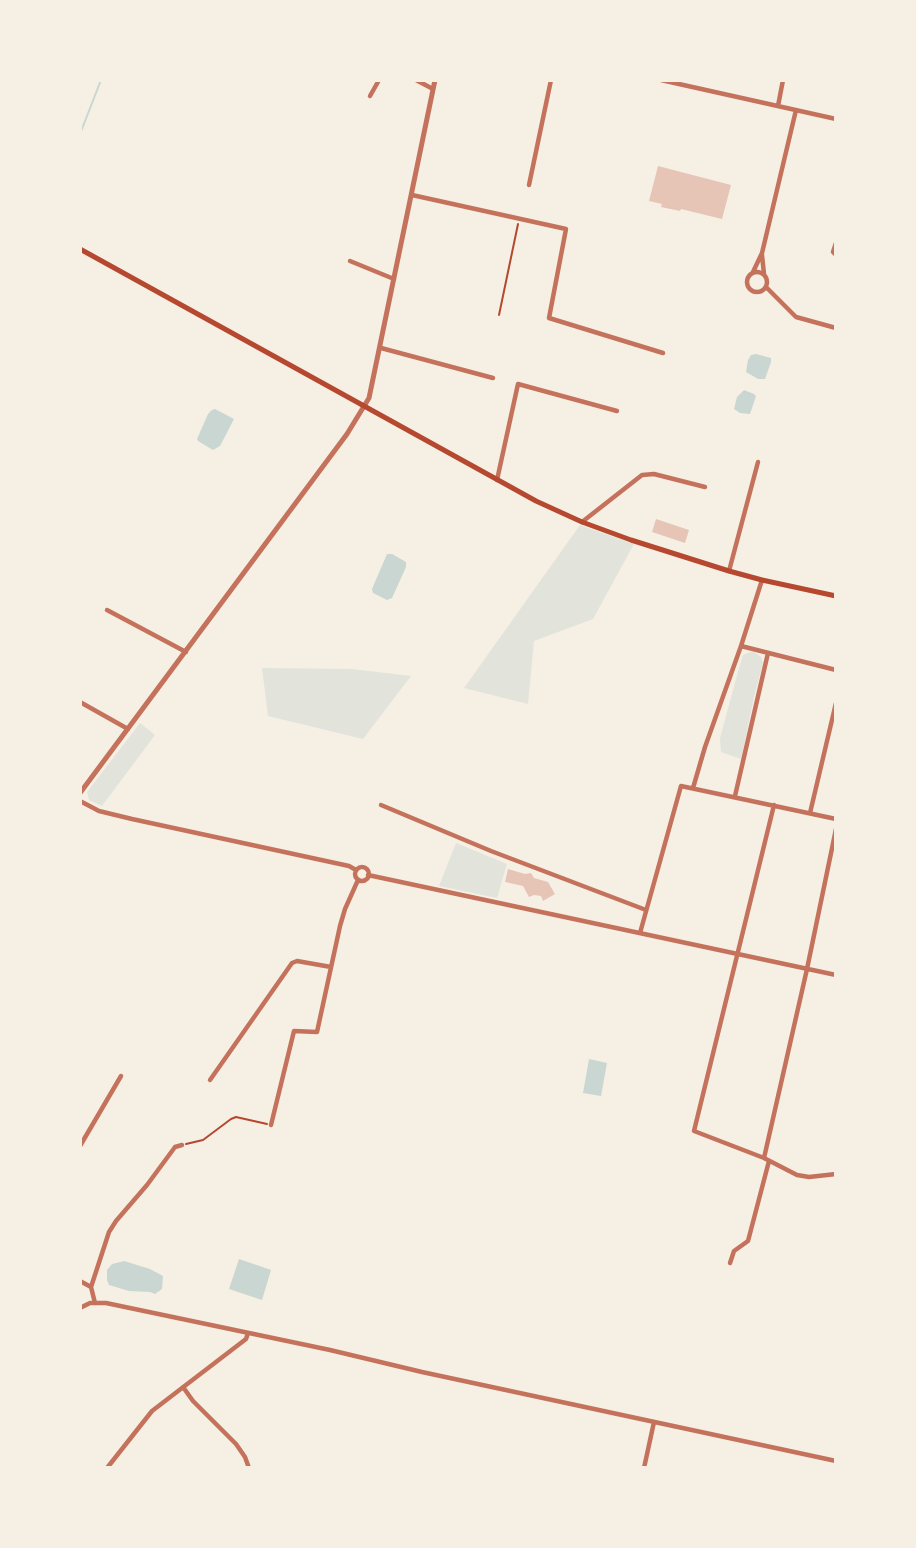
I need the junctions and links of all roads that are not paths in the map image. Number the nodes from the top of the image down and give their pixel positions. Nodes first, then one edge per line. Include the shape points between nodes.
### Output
1 (379, 80) edge
2 (416, 80) edge
3 (435, 80) edge
4 (551, 80) edge
5 (661, 80) edge
6 (783, 80) edge
7 (682, 83) edge
8 (433, 89) junction
9 (370, 96) dead end
10 (778, 106) junction
11 (796, 110) junction
12 (835, 119) edge
13 (529, 185) dead end
14 (412, 195) junction
15 (835, 243) edge
16 (80, 249) edge
17 (762, 253) junction
18 (835, 255) edge
19 (350, 261) dead end
20 (753, 272) junction
21 (765, 275) junction
22 (395, 279) junction
23 (765, 287) junction
24 (835, 328) edge
25 (381, 348) junction
26 (663, 352) dead end
27 (493, 378) dead end
28 (365, 406) junction
29 (617, 411) dead end
30 (758, 462) dead end
31 (497, 481) junction
32 (705, 487) dead end
33 (582, 522) junction
34 (729, 571) junction
35 (762, 580) junction
36 (835, 596) edge
37 (107, 610) dead end
38 (741, 646) junction
39 (186, 652) junction
40 (768, 653) junction
41 (835, 670) edge
42 (80, 702) edge
43 (835, 703) edge
44 (128, 729) junction
45 (693, 788) junction
46 (80, 793) edge
47 (735, 796) junction
48 (80, 801) edge
49 (382, 805) dead end
50 (774, 805) junction
51 (810, 813) junction
52 (835, 819) edge
53 (835, 829) edge
54 (356, 870) junction
55 (368, 875) junction
56 (358, 880) junction
57 (646, 910) junction
58 (640, 933) junction
59 (738, 954) junction
60 (331, 967) junction
61 (807, 969) junction
62 (835, 975) edge
63 (121, 1076) dead end
64 (210, 1080) dead end
65 (271, 1125) road end
66 (181, 1145) road end
67 (80, 1146) edge
68 (766, 1159) junction
69 (835, 1174) edge
70 (730, 1264) dead end
71 (80, 1281) edge
72 (91, 1287) junction
73 (95, 1303) junction
74 (80, 1308) edge
75 (248, 1333) junction
76 (183, 1388) junction
77 (654, 1422) junction
78 (835, 1461) edge
79 (107, 1468) edge
80 (249, 1468) edge
81 (644, 1468) edge

1 - 9 street
2 - 8 street
3 - 8 street
4 - 13 street
5 - 7 street
6 - 10 street
7 - 10 street
8 - 14 street
10 - 11 street
11 - 12 street
11 - 17 street
14 - 22 street
14 - 26 street via 566,229 549,318
15 - 18 street
16 - 28 main road
17 - 20 street
17 - 21 street
19 - 22 street
20 - 21 street
20 - 23 street via 747,279 750,288 758,291
21 - 23 street
22 - 25 street
23 - 24 street via 796,317
25 - 27 street
25 - 28 street
28 - 31 main road
28 - 39 street
29 - 31 street via 518,384
30 - 34 street
31 - 33 main road
32 - 33 street via 642,475
33 - 34 main road
34 - 35 main road
35 - 36 main road
35 - 38 street
37 - 39 street
38 - 40 street
38 - 45 street
39 - 44 street
40 - 41 street
40 - 47 street
42 - 44 street
43 - 51 street
44 - 46 street
45 - 47 street
45 - 57 street via 681,786
47 - 50 street
48 - 54 street via 99,811
49 - 57 street
50 - 51 street
50 - 59 street
51 - 52 street
53 - 61 street
54 - 55 street via 365,868
54 - 56 street
55 - 56 street
55 - 58 street
56 - 60 street via 345,909
57 - 58 street
58 - 59 street
59 - 61 street
59 - 68 street via 694,1131
60 - 64 street via 292,963
60 - 65 street via 317,1032 294,1031
61 - 62 street
61 - 68 street
63 - 67 street
66 - 72 street via 109,1232
68 - 69 street via 797,1175
68 - 70 street via 748,1241 734,1251
71 - 72 street
72 - 73 street
73 - 74 street
73 - 75 street
75 - 76 street
75 - 77 street
76 - 79 street via 152,1411
76 - 80 street via 236,1444
77 - 78 street
77 - 81 street

